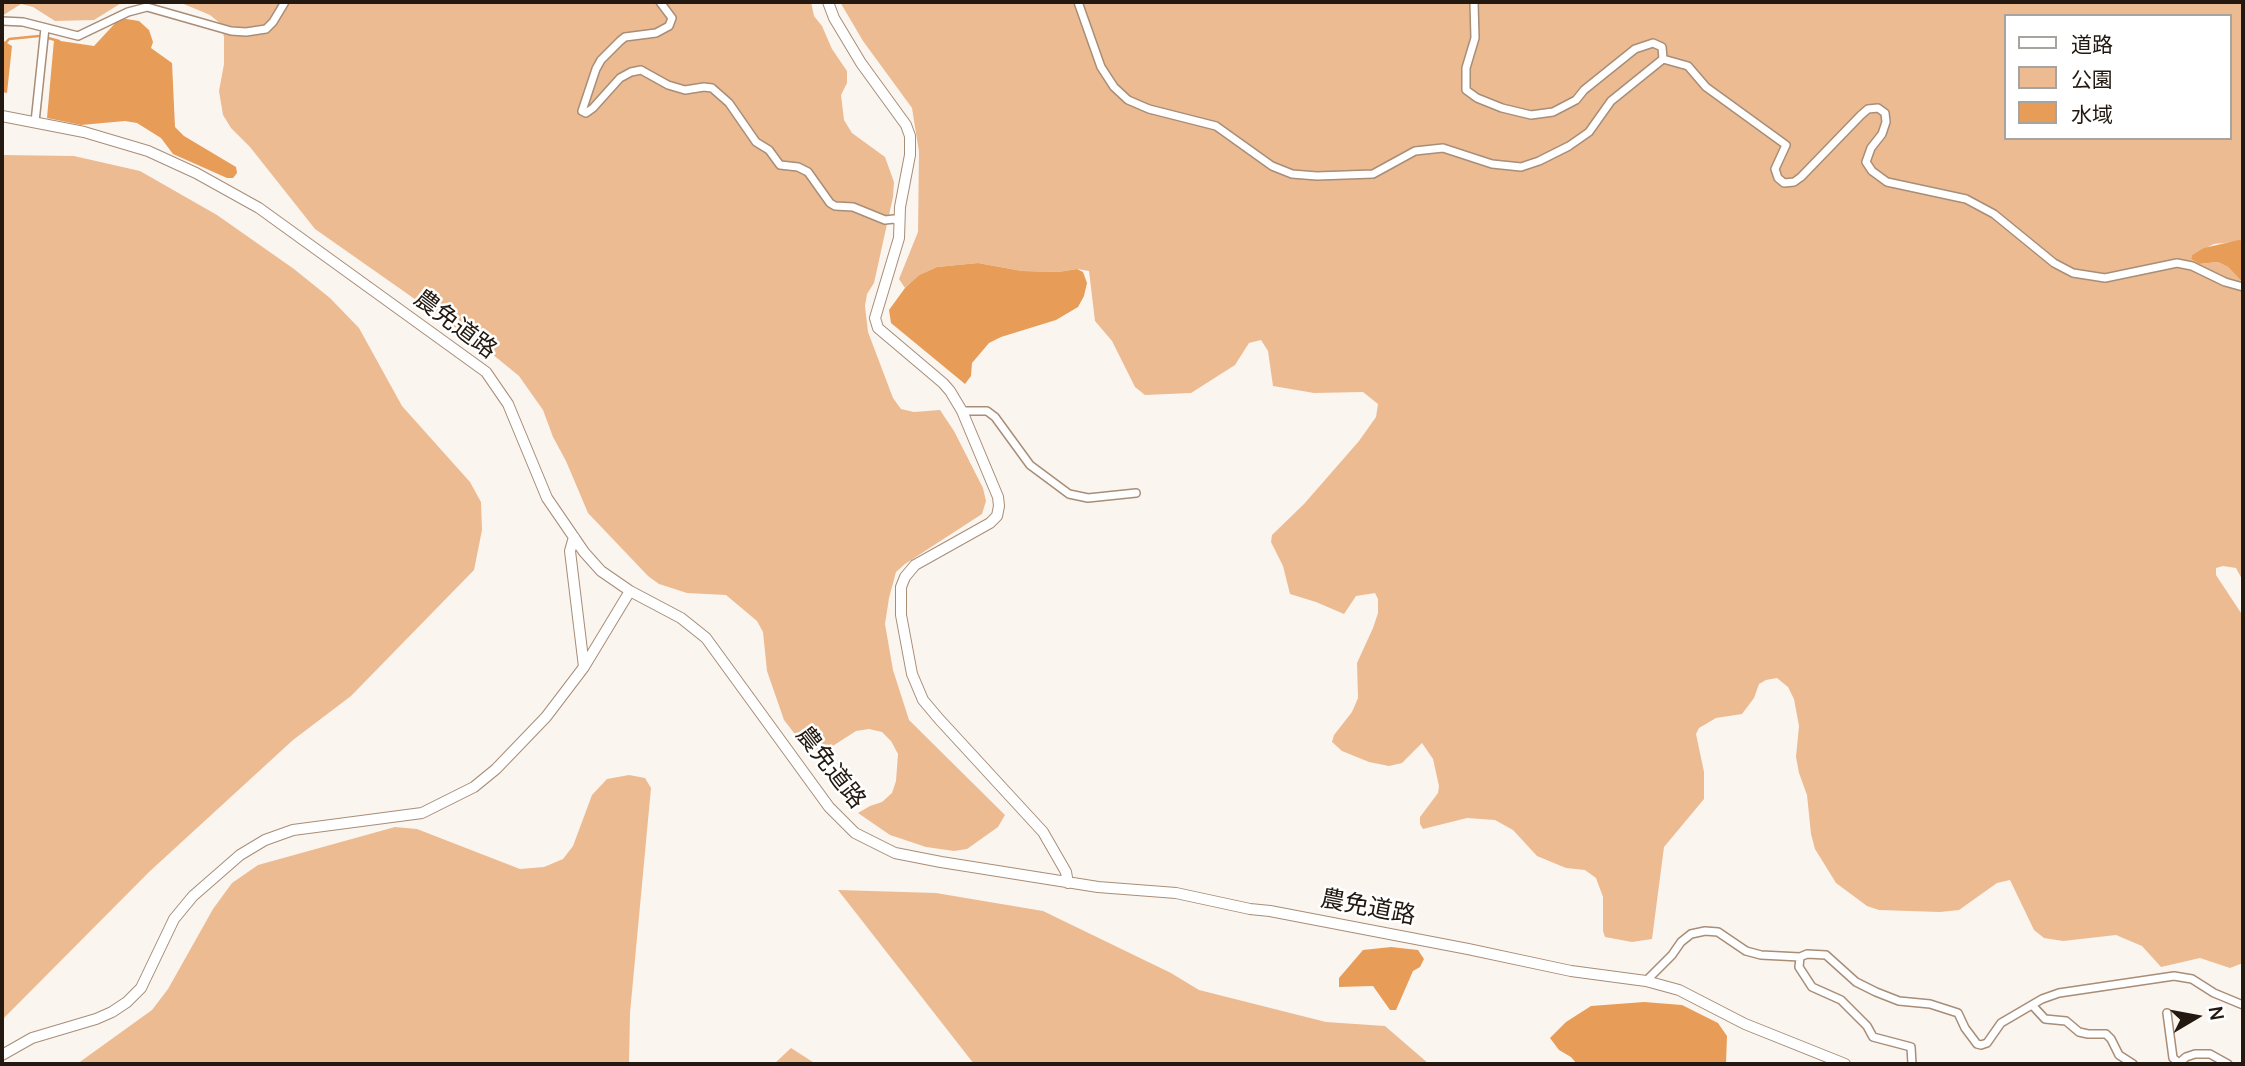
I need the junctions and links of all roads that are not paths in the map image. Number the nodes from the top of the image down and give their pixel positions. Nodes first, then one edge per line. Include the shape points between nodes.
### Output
1 (285, 2) edge
2 (660, 2) edge
3 (828, 2) edge
4 (1078, 2) edge
5 (1474, 2) edge
6 (2, 21) edge
7 (45, 28) junction
8 (1663, 59) junction
9 (2, 116) edge
10 (35, 122) junction
11 (898, 221) junction
12 (2243, 287) edge
13 (962, 411) junction
14 (1136, 494) dead end
15 (574, 537) junction
16 (630, 591) junction
17 (584, 667) junction
18 (1068, 883) junction
19 (1800, 957) junction
20 (1646, 981) junction
21 (2243, 1005) edge
22 (2033, 1006) junction
23 (2167, 1013) dead end
24 (2, 1055) edge
25 (1845, 1064) edge
26 (1912, 1064) edge
27 (2133, 1064) edge
28 (2179, 1064) edge
29 (2228, 1064) edge

1 - 7 street via 266,29 246,33 148,7 78,36
2 - 11 street via 672,18 669,26 620,41 596,69 582,111 593,108 620,78 641,70 685,90 712,89 780,165 798,167 815,178 830,203
3 - 11 street via 861,63 910,136
4 - 8 street via 1101,67 1128,100 1216,126 1272,166 1292,174 1373,174 1415,151 1443,148 1492,164 1521,167 1589,132 1611,101
5 - 8 street via 1475,38 1466,68 1466,90 1502,108 1531,115 1553,112 1576,100 1634,48 1653,43 1662,47
6 - 7 street
7 - 10 street
8 - 12 street via 1688,66 1706,87 1786,145 1775,169 1784,183 1801,177 1861,115 1878,108 1885,113 1886,122 1866,162 1872,171 1887,182 1966,199 1994,214 2073,274 2105,278 2177,263
9 - 10 street, 農免道路
10 - 15 street, 農免道路 via 148,151 196,173 259,208 486,372 508,404 547,498
11 - 13 street via 896,251 875,318 878,328 943,383
13 - 14 street via 987,411 995,417 1030,465 1069,494 1088,498
13 - 18 street via 998,497 997,516 915,565 905,577 901,615 908,657 923,700 1043,832
15 - 16 street, 農免道路 via 601,572
15 - 17 street via 570,551
16 - 17 street
16 - 18 street, 農免道路 via 681,618 706,638 829,807 855,833 895,853
17 - 24 street via 546,717 474,788 422,813 293,830 265,840 240,855 193,896 174,919 141,988 127,1002 96,1019 32,1038
18 - 20 street, 農免道路 via 1176,893 1571,971
19 - 20 street via 1746,951 1718,932 1705,931 1681,942
19 - 22 street via 1826,955 1856,982 1876,992 1958,1013 1981,1045 2001,1023
19 - 26 street via 1799,967 1812,986 1841,1000 1872,1037 1911,1047
20 - 25 street, 農免道路 via 1679,990 1745,1024
21 - 22 street via 2192,979 2174,976 2059,993
22 - 27 street via 2045,1019 2066,1021 2079,1032 2106,1034 2119,1055
23 - 28 street via 2173,1058
28 - 29 street via 2195,1054 2210,1054

